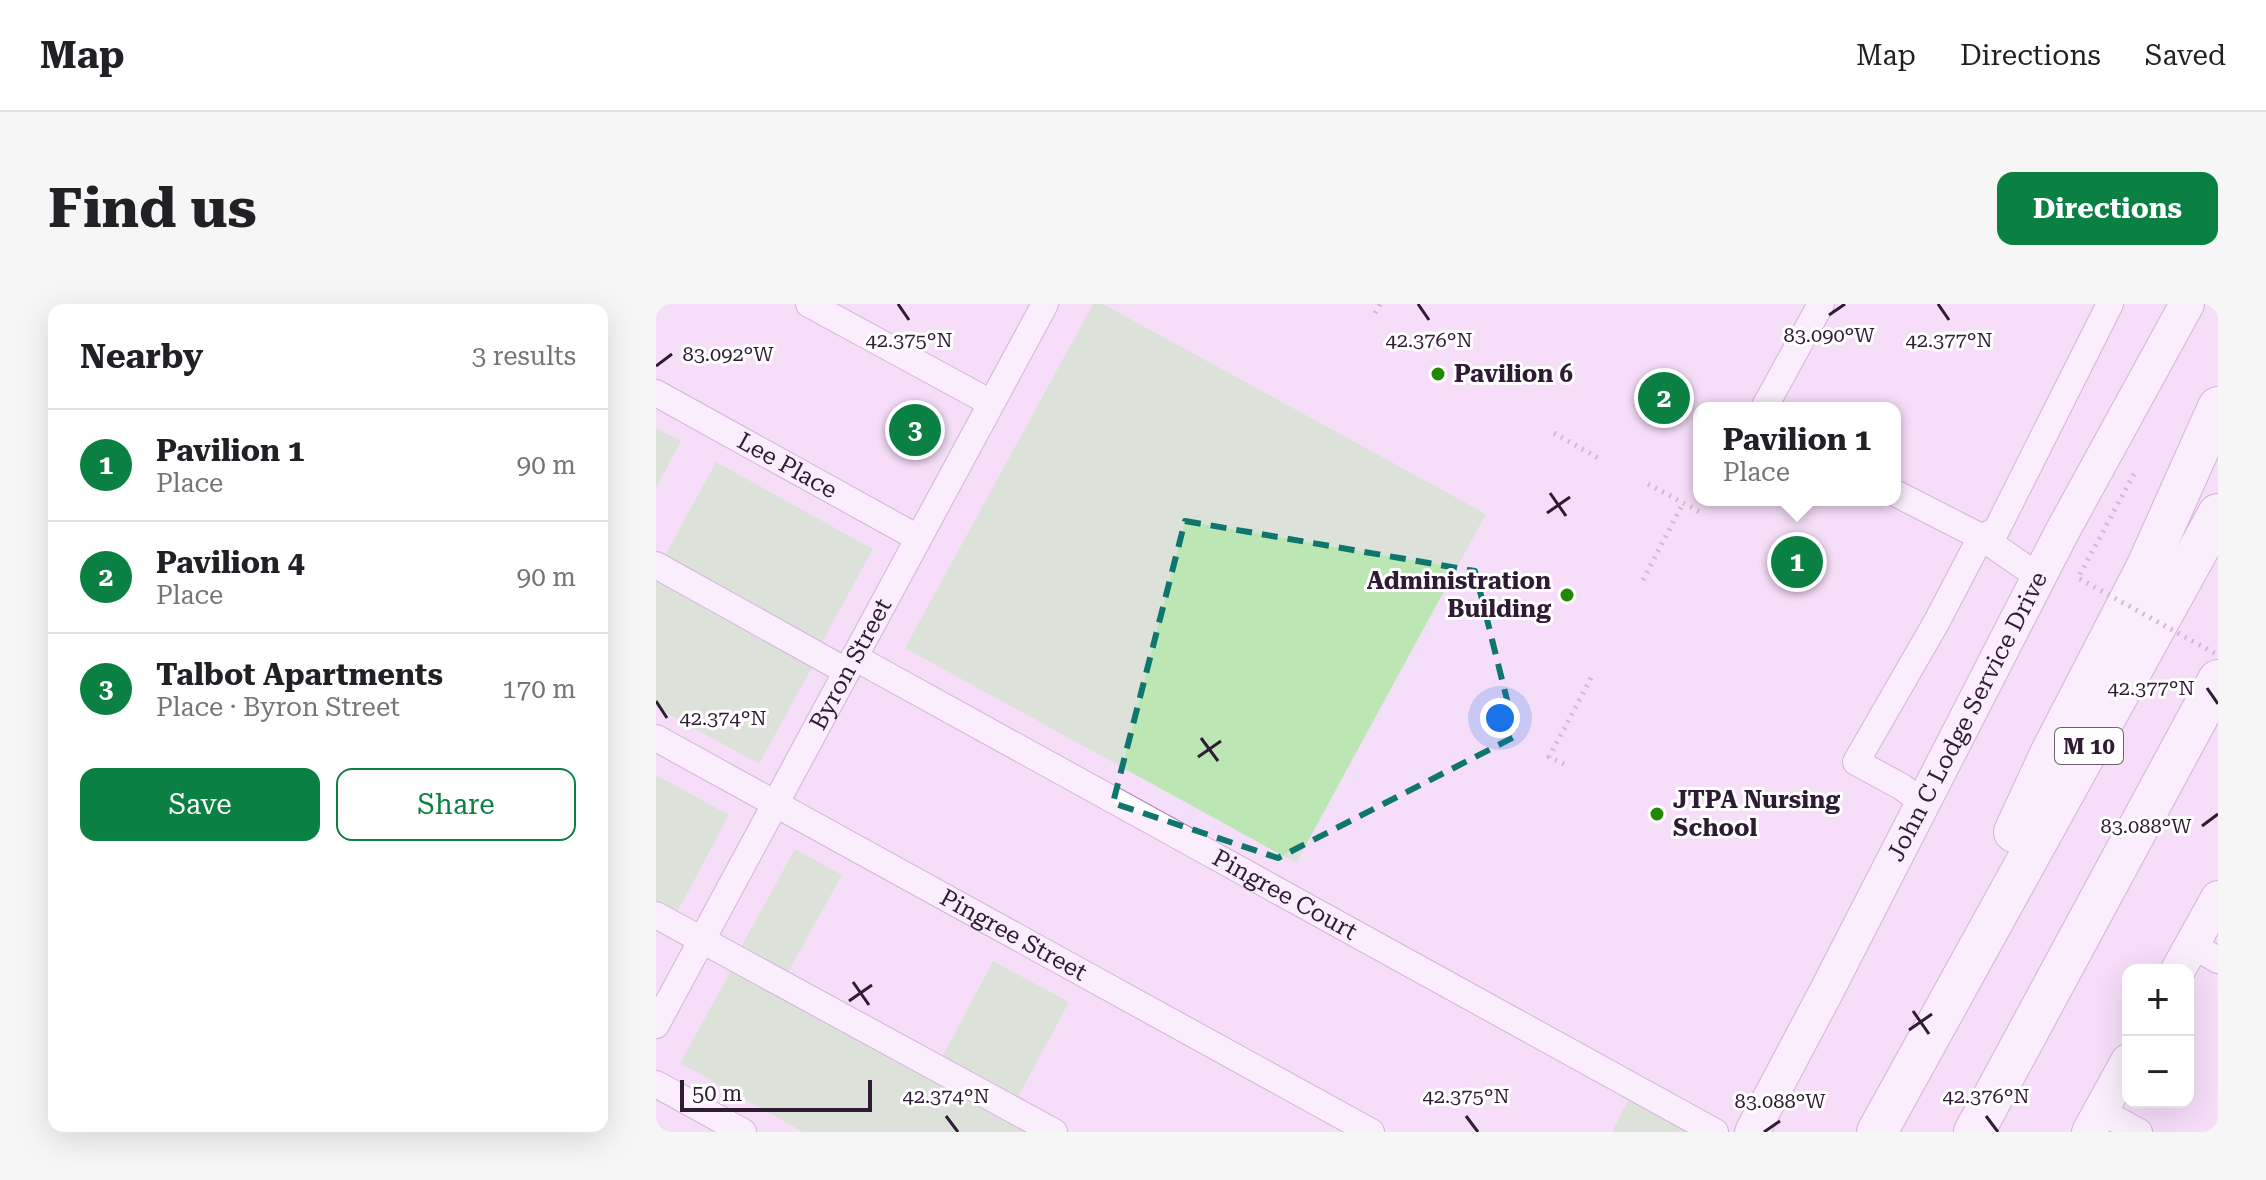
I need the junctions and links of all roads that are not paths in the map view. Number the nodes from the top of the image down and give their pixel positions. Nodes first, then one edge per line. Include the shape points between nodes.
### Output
1 (809, 304) edge
2 (1045, 304) edge
3 (1821, 304) edge
4 (2110, 304) edge
5 (2187, 304) edge
6 (656, 393) edge
7 (1767, 402) edge
8 (991, 403) junction
9 (2218, 407) edge
10 (1901, 496) edge
11 (2218, 514) edge
12 (1981, 537) junction
13 (918, 538) junction
14 (656, 565) edge
15 (2039, 577) junction
16 (850, 664) junction
17 (2218, 680) edge
18 (656, 738) edge
19 (774, 803) junction
20 (1923, 803) junction
21 (2218, 898) edge
22 (656, 915) edge
23 (701, 939) junction
24 (2196, 958) edge
25 (1960, 978) junction
26 (656, 1025) edge
27 (2122, 1072) edge
28 (656, 1084) edge
29 (2095, 1121) edge
30 (743, 1132) edge
31 (1054, 1132) edge
32 (1371, 1132) edge
33 (1715, 1132) edge
34 (1752, 1132) edge
35 (1877, 1132) edge
36 (1974, 1132) edge
37 (2139, 1132) edge

1 - 8 street
2 - 8 street, Byron Street
3 - 7 street
4 - 12 street via 1996,531
5 - 15 main road, John C Lodge Service Drive
6 - 13 street, Lee Place
8 - 13 street, Byron Street
9 - 25 highway via 2146,568 1992,879
10 - 12 street
11 - 25 highway, M 10
12 - 15 street
12 - 20 street via 1856,762
13 - 16 street, Byron Street
14 - 16 street, Pingree Court
15 - 20 main road, John C Lodge Service Drive
16 - 19 street, Byron Street
16 - 33 street, Pingree Court
17 - 36 highway
18 - 19 street, Pingree Street
19 - 23 street, Byron Street
19 - 32 street, Pingree Street
20 - 34 main road, John C Lodge Service Drive
21 - 24 main road
22 - 23 street
23 - 26 street, Byron Street
23 - 31 street
25 - 35 highway, M 10
27 - 29 main road
28 - 30 street
29 - 37 street

